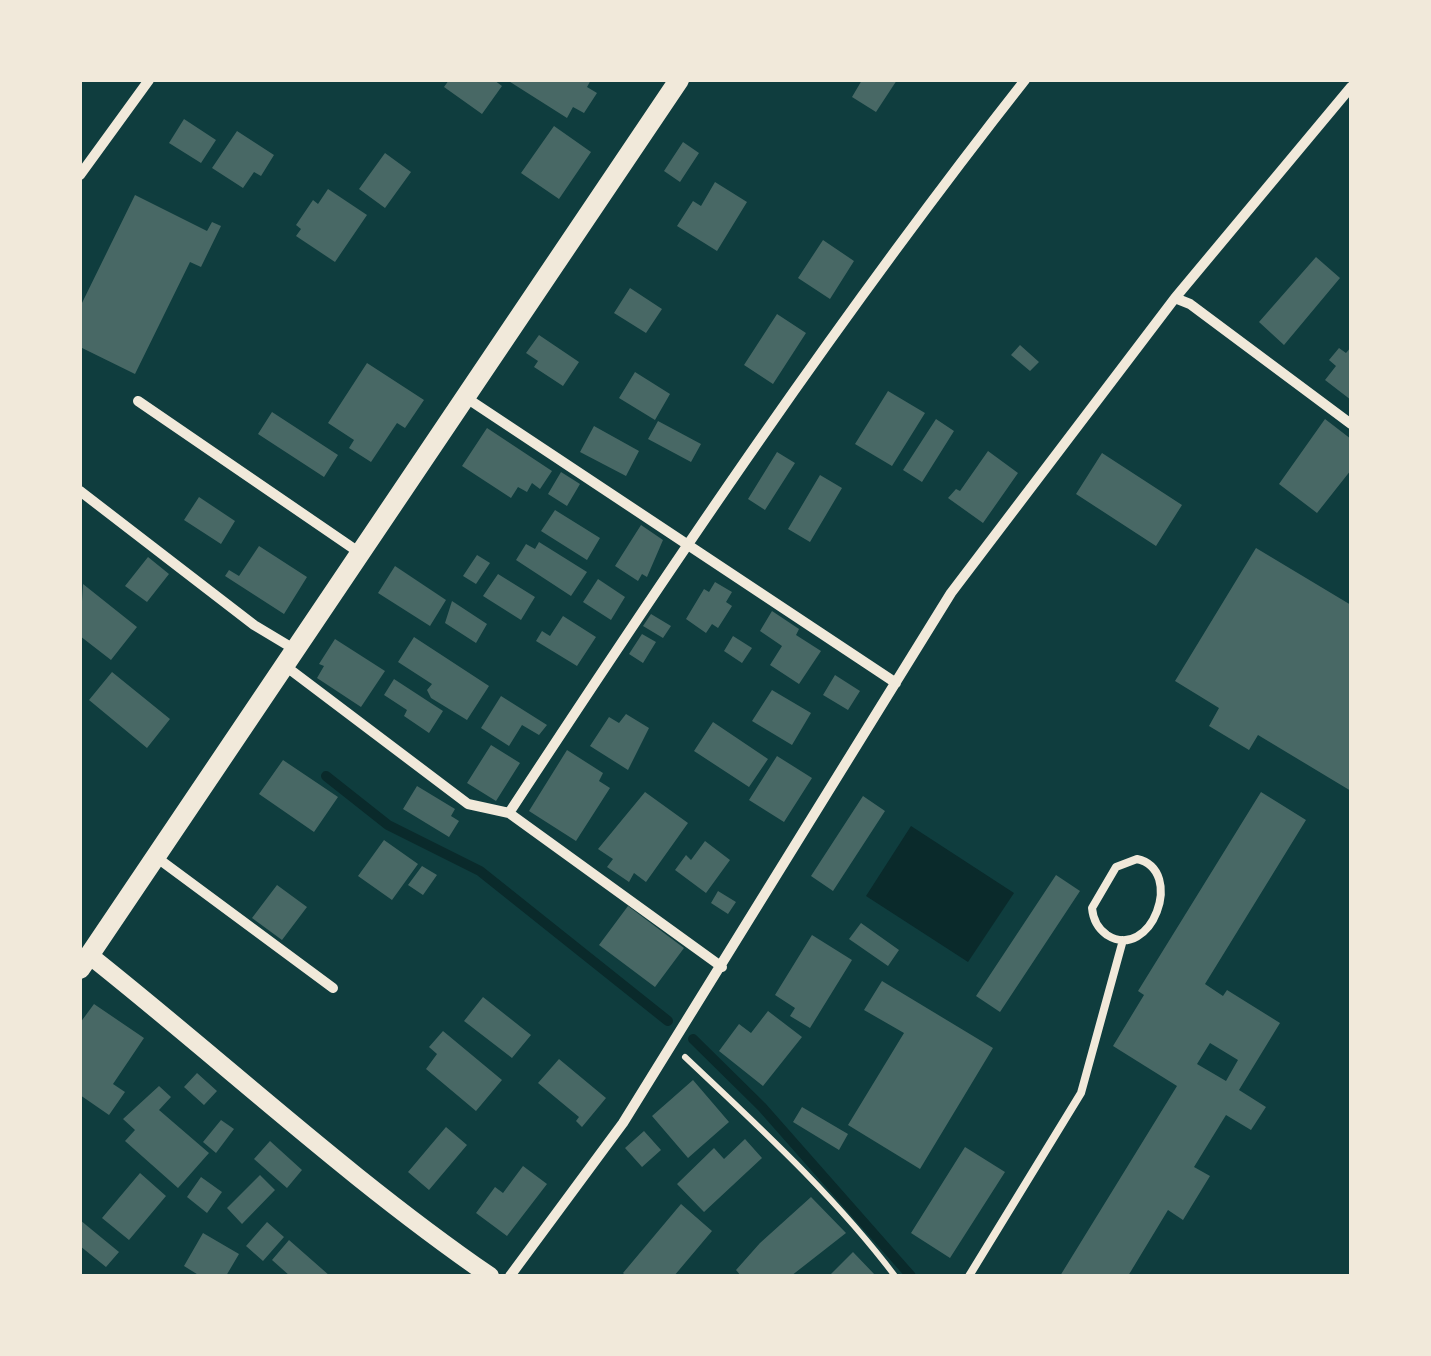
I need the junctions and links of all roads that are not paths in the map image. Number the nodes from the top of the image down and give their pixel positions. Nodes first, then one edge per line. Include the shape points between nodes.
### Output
1 (149, 80) edge
2 (678, 80) edge
3 (1025, 80) edge
4 (1351, 87) edge
5 (80, 175) edge
6 (1174, 298) junction
7 (466, 397) junction
8 (138, 401) dead end
9 (1351, 424) edge
10 (80, 491) edge
11 (686, 544) junction
12 (360, 553) junction
13 (289, 657) junction
14 (896, 682) junction
15 (509, 813) junction
16 (156, 856) junction
17 (1123, 940) junction
18 (85, 962) edge
19 (722, 967) junction
20 (332, 988) dead end
21 (490, 1276) edge
22 (510, 1276) edge
23 (969, 1276) edge

1 - 5 street
2 - 7 main road
3 - 11 street
4 - 6 street
6 - 9 street
6 - 14 street via 950,593
7 - 11 street
7 - 12 main road
8 - 12 street
10 - 13 street
11 - 14 street
11 - 15 street
12 - 13 main road
13 - 15 street via 468,804
13 - 16 main road
14 - 19 street
15 - 19 street
16 - 18 main road
16 - 20 street
17 - 17 lane via 1104,934 1092,908 1116,868 1126,860 1147,862 1160,884 1158,910 1143,933
17 - 23 lane via 1081,1094
18 - 21 street via 230,1067 398,1212
19 - 22 street via 603,1153

